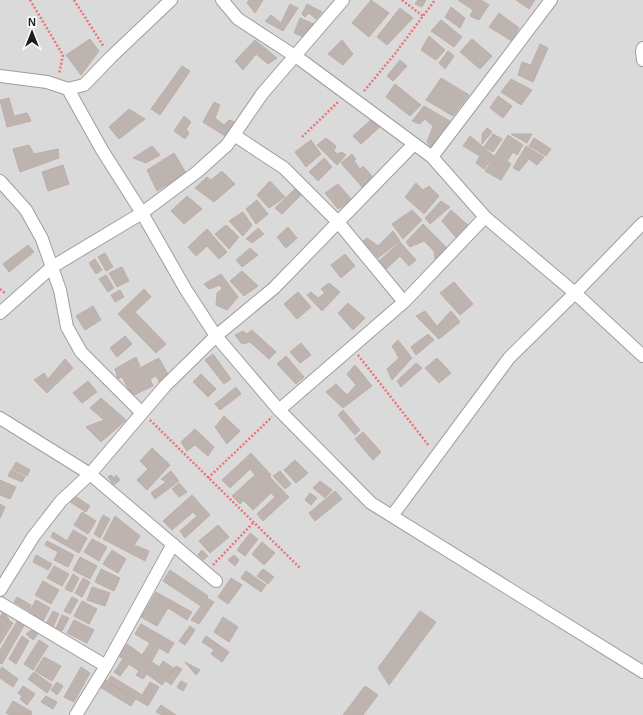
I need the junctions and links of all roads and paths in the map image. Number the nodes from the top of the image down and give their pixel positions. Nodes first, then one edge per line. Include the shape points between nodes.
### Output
1 (30, 0) edge
2 (74, 0) edge
3 (171, 0) edge
4 (222, 0) edge
5 (343, 0) edge
6 (402, 0) edge
7 (435, 0) edge
8 (551, 0) edge
9 (423, 16) junction
10 (643, 48) edge
11 (295, 56) junction
12 (110, 57) junction
13 (643, 60) edge
14 (0, 76) edge
15 (62, 87) junction
16 (352, 97) junction
17 (234, 135) junction
18 (302, 137) dead end
19 (414, 144) junction
20 (432, 157) junction
21 (0, 180) edge
22 (142, 213) junction
23 (485, 217) junction
24 (338, 222) junction
25 (643, 223) edge
26 (52, 267) junction
27 (575, 294) junction
28 (404, 302) junction
29 (0, 313) edge
30 (216, 336) junction
31 (352, 347) junction
32 (643, 356) edge
33 (279, 410) junction
34 (142, 413) junction
35 (0, 418) edge
36 (437, 456) junction
37 (90, 474) junction
38 (208, 478) junction
39 (392, 516) junction
40 (254, 522) junction
41 (173, 544) junction
42 (300, 568) dead end
43 (206, 572) junction
44 (216, 581) dead end
45 (0, 590) edge
46 (0, 603) edge
47 (106, 666) junction
48 (643, 672) edge
49 (76, 715) edge

1 - 15 path via 63,55
2 - 12 path
3 - 12 street
4 - 11 street via 238,19
5 - 11 street
6 - 9 path
7 - 9 path
8 - 20 street
9 - 16 path via 394,55
10 - 13 street
11 - 16 street
11 - 17 street via 262,94
12 - 15 street via 84,85
14 - 15 street via 47,82
15 - 22 street
16 - 18 path
16 - 19 street
17 - 22 street via 227,145 197,172
17 - 24 street via 284,168
19 - 20 street
19 - 24 street
20 - 23 street
21 - 26 street via 26,210 42,239
22 - 26 street
22 - 30 street
23 - 27 street
23 - 28 street
24 - 28 street
24 - 30 street via 274,288
25 - 27 street
26 - 29 street
26 - 34 street via 60,290 67,327 81,352
27 - 32 street
27 - 36 street via 509,358
28 - 31 street
30 - 33 street
30 - 34 street via 165,386
31 - 33 street
31 - 36 path
33 - 38 path
33 - 39 street via 371,503
34 - 37 street
34 - 38 path
35 - 37 street
36 - 39 street
37 - 41 street
37 - 45 street via 61,501 33,537
38 - 40 path
39 - 48 street
40 - 42 path
40 - 43 path
41 - 43 street
41 - 47 street
43 - 44 street
46 - 47 street
47 - 49 street

